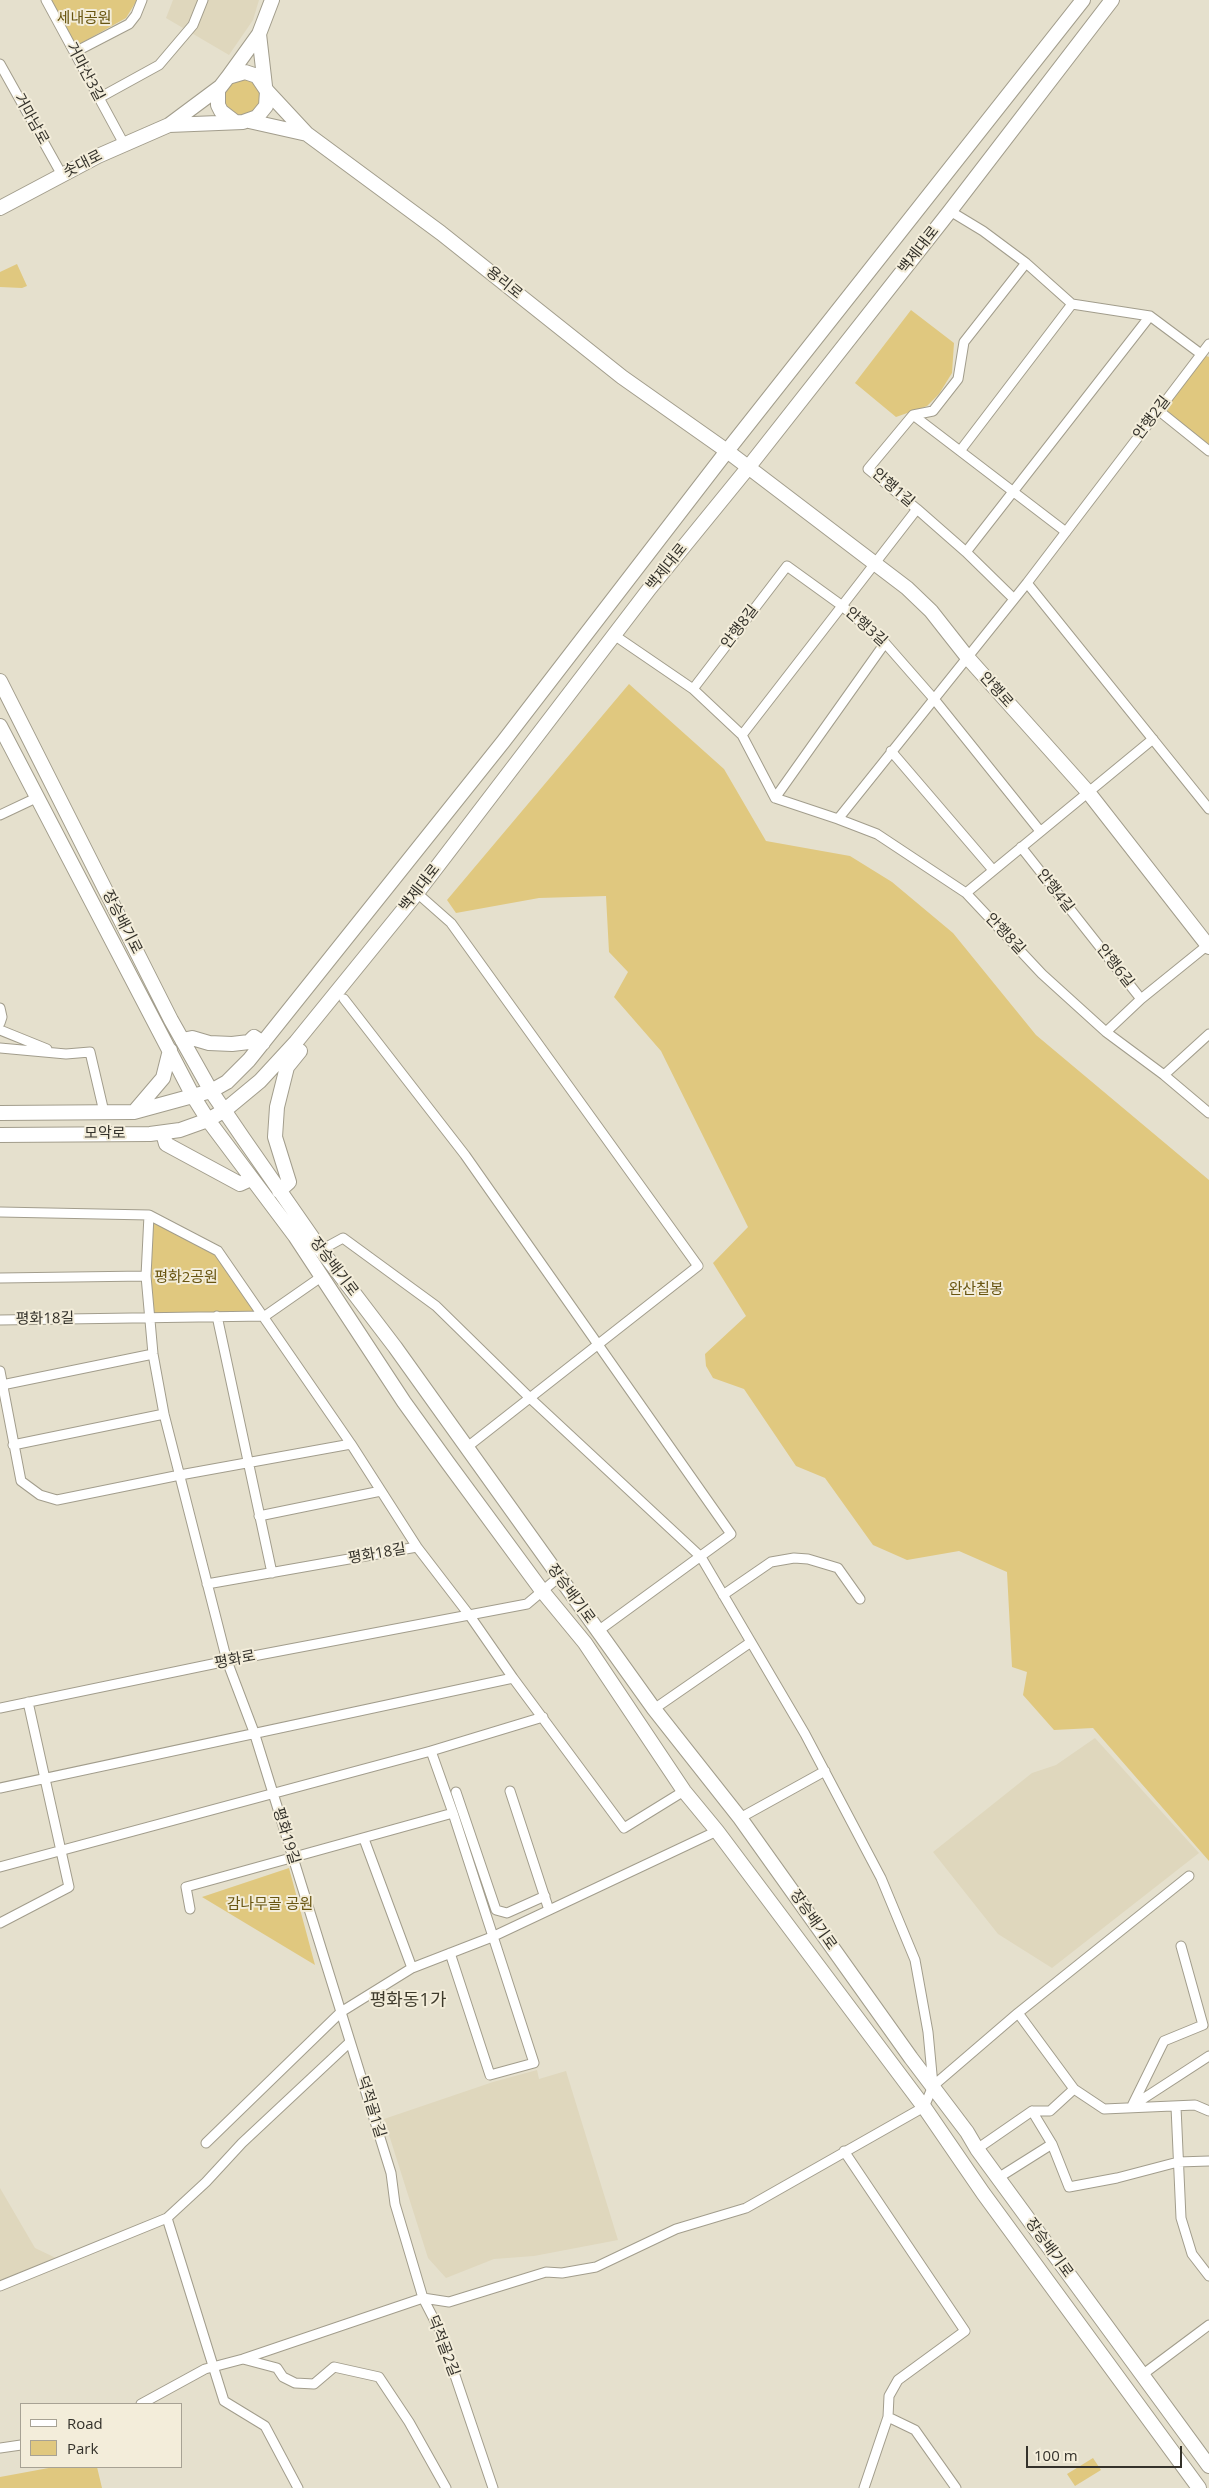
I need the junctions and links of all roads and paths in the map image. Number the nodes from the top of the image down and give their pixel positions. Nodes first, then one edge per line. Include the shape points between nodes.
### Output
1 (46, 0) edge
2 (142, 0) edge
3 (203, 0) edge
4 (272, 0) edge
5 (1083, 0) edge
6 (1112, 0) edge
7 (259, 34) junction
8 (75, 52) junction
9 (0, 64) edge
10 (224, 82) junction
11 (266, 89) junction
12 (99, 98) junction
13 (234, 121) junction
14 (249, 122) junction
15 (169, 125) junction
16 (307, 134) junction
17 (124, 144) junction
18 (62, 175) junction
19 (0, 208) edge
20 (950, 211) junction
21 (1026, 263) junction
22 (1072, 304) junction
23 (1150, 316) junction
24 (1209, 344) edge
25 (1201, 354) junction
26 (1158, 410) junction
27 (913, 415) junction
28 (727, 451) junction
29 (960, 451) junction
30 (1209, 451) edge
31 (748, 469) junction
32 (1013, 491) junction
33 (917, 509) junction
34 (1066, 532) junction
35 (966, 552) junction
36 (874, 562) junction
37 (787, 566) joint
38 (1027, 583) junction
39 (1014, 599) junction
40 (841, 605) junction
41 (614, 635) junction
42 (885, 643) junction
43 (968, 658) junction
44 (0, 681) edge
45 (694, 689) junction
46 (934, 698) junction
47 (0, 726) edge
48 (742, 735) junction
49 (1153, 740) junction
50 (891, 750) junction
51 (1088, 792) junction
52 (36, 798) junction
53 (775, 798) junction
54 (1209, 809) edge
55 (0, 815) edge
56 (838, 819) junction
57 (1040, 831) junction
58 (1021, 848) junction
59 (993, 870) junction
60 (417, 893) junction
61 (966, 893) junction
62 (1090, 934) joint
63 (1209, 945) edge
64 (359, 965) junction
65 (344, 999) junction
66 (1141, 999) junction
67 (0, 1008) edge
68 (0, 1023) edge
69 (0, 1030) edge
70 (1106, 1032) junction
71 (1209, 1034) edge
72 (182, 1040) junction
73 (262, 1043) junction
74 (0, 1048) edge
75 (170, 1050) junction
76 (57, 1053) junction
77 (1164, 1075) junction
78 (212, 1090) junction
79 (193, 1096) junction
80 (225, 1110) junction
81 (104, 1112) junction
82 (134, 1112) junction
83 (1209, 1113) edge
84 (0, 1114) edge
85 (208, 1120) junction
86 (163, 1133) junction
87 (0, 1135) edge
88 (251, 1179) junction
89 (279, 1191) junction
90 (0, 1212) edge
91 (149, 1215) junction
92 (321, 1250) junction
93 (146, 1276) junction
94 (321, 1277) junction
95 (0, 1278) edge
96 (217, 1316) junction
97 (265, 1316) junction
98 (150, 1317) junction
99 (0, 1320) edge
100 (600, 1345) junction
101 (153, 1354) junction
102 (0, 1371) edge
103 (2, 1385) junction
104 (532, 1399) junction
105 (164, 1414) junction
106 (351, 1444) junction
107 (13, 1445) junction
108 (466, 1448) junction
109 (247, 1462) junction
110 (180, 1474) junction
111 (381, 1491) junction
112 (259, 1516) junction
113 (416, 1547) junction
114 (701, 1557) junction
115 (272, 1573) junction
116 (559, 1578) junction
117 (207, 1584) junction
118 (543, 1592) junction
119 (723, 1595) junction
120 (860, 1599) dead end
121 (470, 1616) junction
122 (598, 1631) junction
123 (751, 1642) junction
124 (227, 1661) junction
125 (513, 1678) junction
126 (28, 1702) junction
127 (0, 1708) edge
128 (654, 1710) junction
129 (543, 1717) junction
130 (254, 1732) junction
131 (431, 1751) junction
132 (825, 1771) junction
133 (45, 1778) junction
134 (0, 1788) edge
135 (510, 1791) dead end
136 (684, 1791) junction
137 (272, 1792) junction
138 (456, 1792) dead end
139 (453, 1813) junction
140 (740, 1818) junction
141 (717, 1831) junction
142 (364, 1839) junction
143 (61, 1850) junction
144 (293, 1857) junction
145 (0, 1866) edge
146 (1189, 1876) dead end
147 (545, 1896) junction
148 (190, 1909) dead end
149 (549, 1910) junction
150 (0, 1923) edge
151 (492, 1936) junction
152 (1181, 1946) dead end
153 (450, 1953) junction
154 (412, 1968) junction
155 (341, 2012) junction
156 (1018, 2013) junction
157 (350, 2042) junction
158 (1209, 2056) edge
159 (933, 2086) junction
160 (1074, 2089) junction
161 (1132, 2106) junction
162 (924, 2107) junction
163 (1176, 2107) junction
164 (1032, 2111) junction
165 (1209, 2111) edge
166 (206, 2143) dead end
167 (1052, 2144) junction
168 (977, 2149) junction
169 (844, 2151) junction
170 (1209, 2161) edge
171 (1178, 2162) junction
172 (998, 2178) junction
173 (395, 2204) joint
174 (167, 2218) junction
175 (1209, 2276) edge
176 (0, 2286) edge
177 (423, 2298) junction
178 (1209, 2326) edge
179 (243, 2359) junction
180 (213, 2366) junction
181 (1142, 2375) junction
182 (143, 2403) edge
183 (888, 2417) junction
184 (20, 2444) edge
185 (0, 2448) edge
186 (1208, 2462) edge
187 (298, 2488) edge
188 (446, 2488) edge
189 (493, 2488) edge
190 (864, 2488) edge
191 (956, 2488) edge
192 (1199, 2488) edge

1 - 8 street, 거마산3길
2 - 8 street via 129,24
3 - 12 street via 193,26 159,65
4 - 7 street
5 - 28 street, 백제대로
6 - 20 street, 백제대로
7 - 10 street
7 - 11 street
8 - 12 street, 거마산3길
9 - 18 street, 거마남로
10 - 11 street, 용리로 via 245,72 257,76
10 - 13 street via 217,96 218,105
10 - 15 street
11 - 14 street via 266,106
11 - 16 street, 용리로
12 - 17 street, 거마산3길
13 - 14 street
13 - 15 street
14 - 16 street
15 - 17 street, 솟대로
16 - 28 street, 용리로 via 441,233 622,377
17 - 18 street, 솟대로
18 - 19 street, 솟대로
20 - 21 street via 983,230
20 - 31 street, 백제대로
21 - 22 street
21 - 27 street, 안행1길 via 964,342 958,379 933,410
22 - 23 street
22 - 29 street
23 - 25 street
23 - 32 street
24 - 25 street, 안행2길
25 - 26 street, 안행2길
26 - 30 street
26 - 34 street, 안행2길
27 - 29 street
27 - 33 street, 안행1길 via 868,469
28 - 31 street, 용리로
28 - 73 street, 백제대로 via 503,742
29 - 32 street
31 - 36 street, 안행로
31 - 41 street, 백제대로
32 - 34 street
32 - 35 street
33 - 35 street
33 - 36 street, 안행1길
34 - 38 street, 안행2길
35 - 39 street
36 - 40 street, 안행1길
36 - 43 street, 안행로 via 931,611
37 - 40 street, 안행3길
37 - 45 street, 안행8길
38 - 39 street, 안행2길
38 - 49 street
39 - 43 street, 안행2길
40 - 42 street, 안행3길
40 - 48 street
41 - 45 street
41 - 60 street, 백제대로
42 - 46 street, 안행3길
42 - 53 street
43 - 46 street
43 - 51 street, 안행로
44 - 72 street, 장승배기로
45 - 48 street
46 - 50 street
46 - 57 street, 안행3길
47 - 52 street, 장승배기로
48 - 53 street
49 - 51 street
49 - 54 street
50 - 56 street
50 - 59 street
51 - 57 street
51 - 63 street, 안행로
52 - 55 street
52 - 75 street, 장승배기로
53 - 56 street, 안행8길
56 - 61 street, 안행8길 via 877,834
57 - 58 street
58 - 59 street
58 - 62 street, 안행4길
59 - 61 street
60 - 64 street, 백제대로
60 - 100 street via 451,923 698,1266
61 - 70 street, 안행8길 via 1042,974
62 - 66 street, 안행6길
63 - 66 street, 안행6길
64 - 65 street via 364,973
64 - 80 street, 백제대로 via 282,1058
65 - 89 street via 287,1067 276,1107 276,1137 289,1182
65 - 100 street via 465,1155
66 - 70 street, 안행6길
67 - 68 street
69 - 76 street
70 - 77 street, 안행8길
71 - 77 street
72 - 73 street via 192,1038 209,1044 232,1044 249,1042 254,1037
72 - 78 street, 장승배기로
73 - 78 street, 백제대로 via 227,1082
74 - 76 street
75 - 79 street, 장승배기로
75 - 82 street via 163,1078
76 - 81 street via 90,1052
77 - 83 street, 안행8길
78 - 79 street, 백제대로
78 - 80 street, 장승배기로
79 - 82 street, 모악로
79 - 85 street, 장승배기로
80 - 85 street, 백제대로
80 - 89 street, 장승배기로
81 - 82 street, 모악로
81 - 84 street, 모악로
85 - 86 street, 모악로
85 - 88 street, 장승배기로
86 - 87 street, 모악로
86 - 88 street via 166,1144 240,1184
88 - 94 street, 장승배기로 via 295,1236
89 - 92 street, 장승배기로
90 - 91 street, 평화18길
91 - 93 street
91 - 97 street, 평화18길 via 218,1251
92 - 104 street via 343,1238 436,1306
92 - 108 street, 장승배기로
93 - 95 street
93 - 98 street
94 - 97 street
94 - 118 street, 장승배기로 via 404,1402
96 - 97 street, 평화18길
96 - 98 street, 평화18길
96 - 109 street
97 - 106 street, 평화18길
98 - 99 street, 평화18길
98 - 101 street
100 - 104 street
100 - 114 street via 731,1534
101 - 103 street
101 - 105 street
102 - 103 street
103 - 107 street
104 - 108 street
104 - 114 street
105 - 107 street
105 - 110 street
106 - 109 street
106 - 111 street, 평화18길
107 - 110 street via 20,1482 40,1495 57,1500
108 - 116 street, 장승배기로
109 - 110 street
109 - 112 street
110 - 117 street
111 - 112 street
111 - 113 street, 평화18길
112 - 115 street
113 - 115 street, 평화18길
113 - 121 street
114 - 119 street
114 - 122 street
115 - 117 street, 평화18길
116 - 118 street, 평화로
116 - 122 street, 장승배기로
117 - 124 street
118 - 121 street, 평화로 via 528,1604
118 - 136 street, 장승배기로 via 585,1643
119 - 120 street via 771,1562 794,1558 838,1568
119 - 123 street
121 - 124 street, 평화로
121 - 125 street
122 - 128 street, 장승배기로
123 - 128 street
123 - 132 street
124 - 126 street, 평화로
124 - 130 street, 평화19길
125 - 129 street
125 - 130 street
126 - 127 street, 평화로
126 - 133 street
128 - 140 street, 장승배기로
129 - 131 street
129 - 136 street via 624,1828
130 - 133 street
130 - 137 street, 평화19길
131 - 137 street
131 - 139 street
132 - 140 street
132 - 159 street via 881,1878 915,1960 928,2032
133 - 134 street
133 - 143 street
135 - 147 street
136 - 141 street, 장승배기로
137 - 143 street
137 - 144 street, 평화19길
138 - 147 street via 496,1910 507,1913
139 - 142 street
139 - 151 street
140 - 159 street, 장승배기로
141 - 149 street
141 - 162 street, 장승배기로
142 - 144 street
142 - 154 street
143 - 145 street
143 - 150 street via 69,1887
144 - 148 street via 186,1888
144 - 155 street, 평화19길
146 - 156 street
147 - 149 street
149 - 151 street
151 - 153 street
151 - 153 street via 534,2063 490,2075
152 - 161 street via 1203,2025 1164,2041
153 - 154 street
154 - 155 street
155 - 157 street, 덕적골1길
155 - 166 street
156 - 159 street
156 - 160 street
157 - 173 street, 덕적골1길 via 391,2172
157 - 174 street
158 - 161 street
159 - 162 street
159 - 168 street, 장승배기로
160 - 161 street via 1104,2109
160 - 164 street via 1050,2111
161 - 163 street
162 - 169 street
162 - 192 street, 장승배기로
163 - 165 street via 1195,2104
163 - 171 street
164 - 167 street
164 - 168 street
167 - 171 street via 1069,2187
167 - 172 street
168 - 172 street, 장승배기로
169 - 177 street via 746,2208 676,2229 596,2267 562,2273 546,2272 449,2302
169 - 183 street via 965,2331 898,2380 890,2396
170 - 171 street
171 - 175 street via 1181,2218 1192,2254
172 - 181 street, 장승배기로
173 - 177 street, 덕적골2길
174 - 176 street
174 - 180 street
177 - 179 street
177 - 189 street, 덕적골2길 via 440,2331
178 - 181 street
179 - 180 street
179 - 188 street via 277,2368 283,2377 296,2383 314,2384 334,2367 379,2376
180 - 182 street
180 - 187 street via 224,2402 265,2426
181 - 186 street, 장승배기로
183 - 190 street
183 - 191 street via 915,2430
184 - 185 street

